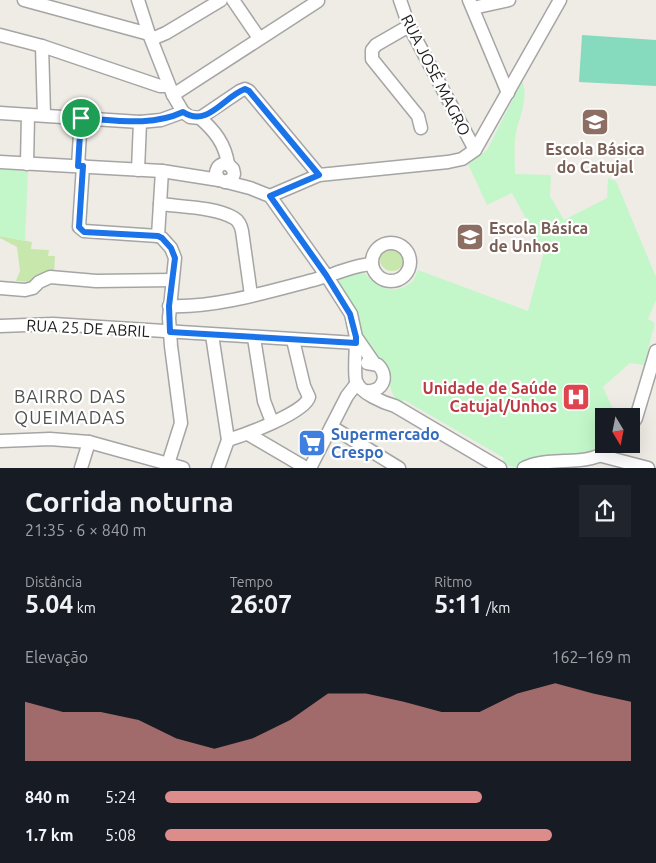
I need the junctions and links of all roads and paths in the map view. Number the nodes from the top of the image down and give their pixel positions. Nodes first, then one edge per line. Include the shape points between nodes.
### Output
1 (24, 0) edge
2 (138, 0) edge
3 (221, 0) edge
4 (233, 0) edge
5 (400, 0) edge
6 (509, 0) edge
7 (560, 0) edge
8 (318, 1) edge
9 (471, 4) edge
10 (409, 26) junction
11 (0, 36) edge
12 (150, 36) junction
13 (259, 38) junction
14 (42, 46) junction
15 (171, 90) junction
16 (508, 93) junction
17 (183, 112) junction
18 (0, 113) edge
19 (28, 115) junction
20 (44, 115) junction
21 (81, 118) junction
22 (200, 118) junction
23 (140, 122) junction
24 (420, 128) dead end
25 (475, 150) junction
26 (0, 162) edge
27 (27, 164) junction
28 (81, 166) junction
29 (138, 170) junction
30 (162, 171) junction
31 (224, 174) junction
32 (319, 175) junction
33 (270, 196) junction
34 (160, 204) junction
35 (158, 236) junction
36 (372, 264) dead end
37 (326, 275) junction
38 (172, 280) junction
39 (3, 288) edge
40 (251, 295) junction
41 (169, 306) junction
42 (0, 326) edge
43 (170, 332) junction
44 (212, 335) junction
45 (254, 338) junction
46 (293, 340) junction
47 (356, 340) junction
48 (656, 351) edge
49 (374, 363) junction
50 (383, 381) junction
51 (359, 382) junction
52 (395, 406) junction
53 (639, 408) edge
54 (272, 422) junction
55 (332, 427) junction
56 (248, 434) junction
57 (228, 440) junction
58 (0, 441) edge
59 (89, 442) junction
60 (606, 453) edge
61 (602, 456) junction
62 (152, 464) edge
63 (168, 464) junction
64 (485, 464) edge
65 (574, 465) edge
66 (534, 467) edge
67 (81, 468) edge
68 (183, 468) edge
69 (218, 468) edge
70 (308, 468) edge
71 (399, 468) edge
72 (500, 468) edge
73 (644, 468) edge

1 - 12 street
2 - 12 street
3 - 12 street via 166,33
4 - 13 street
5 - 10 street, RUA JOSÉ MAGRO
6 - 9 street
7 - 16 street
8 - 13 street
9 - 16 street
10 - 24 street via 376,45 371,54 418,116
10 - 25 street, RUA JOSÉ MAGRO
11 - 14 street
12 - 15 street
13 - 15 street
14 - 15 street
14 - 20 street
15 - 17 street
16 - 25 street
17 - 22 street
17 - 23 street via 161,120
18 - 19 street
19 - 20 street
19 - 27 street
20 - 21 street
21 - 23 street
21 - 28 street
22 - 31 street via 218,136 226,153
22 - 32 street via 245,89
23 - 29 street
25 - 32 street via 462,159 448,162
26 - 27 street
27 - 28 street
28 - 29 street
28 - 35 street via 79,227 84,232
29 - 30 street
30 - 31 street via 197,176
30 - 34 street
31 - 33 street
32 - 33 street
33 - 37 street
34 - 35 street
34 - 40 street via 208,210 235,218 240,223
35 - 38 street via 171,248 175,258
36 - 37 street
37 - 40 street
37 - 47 street via 350,314
38 - 39 street via 96,281 50,277 25,290
38 - 41 street
40 - 41 street via 205,305
41 - 43 street
42 - 43 street, RUA 25 DE ABRIL via 53,324
43 - 44 street, RUA 25 DE ABRIL
43 - 63 street via 182,423
44 - 45 street, RUA 25 DE ABRIL
44 - 57 street
45 - 46 street, RUA 25 DE ABRIL
45 - 54 street via 264,401
46 - 47 street, RUA 25 DE ABRIL
46 - 54 street via 308,402
47 - 49 street
47 - 51 street
48 - 53 street
49 - 50 street via 384,372
49 - 51 street via 361,365
50 - 51 street via 370,391
50 - 52 street
51 - 52 street via 377,399
51 - 55 street
52 - 64 street
54 - 56 street
55 - 70 street
55 - 71 street
56 - 57 street
56 - 70 street
57 - 69 street
58 - 59 street
59 - 62 street
59 - 67 street
60 - 61 street
61 - 65 street
61 - 73 street
62 - 63 street
63 - 68 street
64 - 72 street
65 - 66 street

